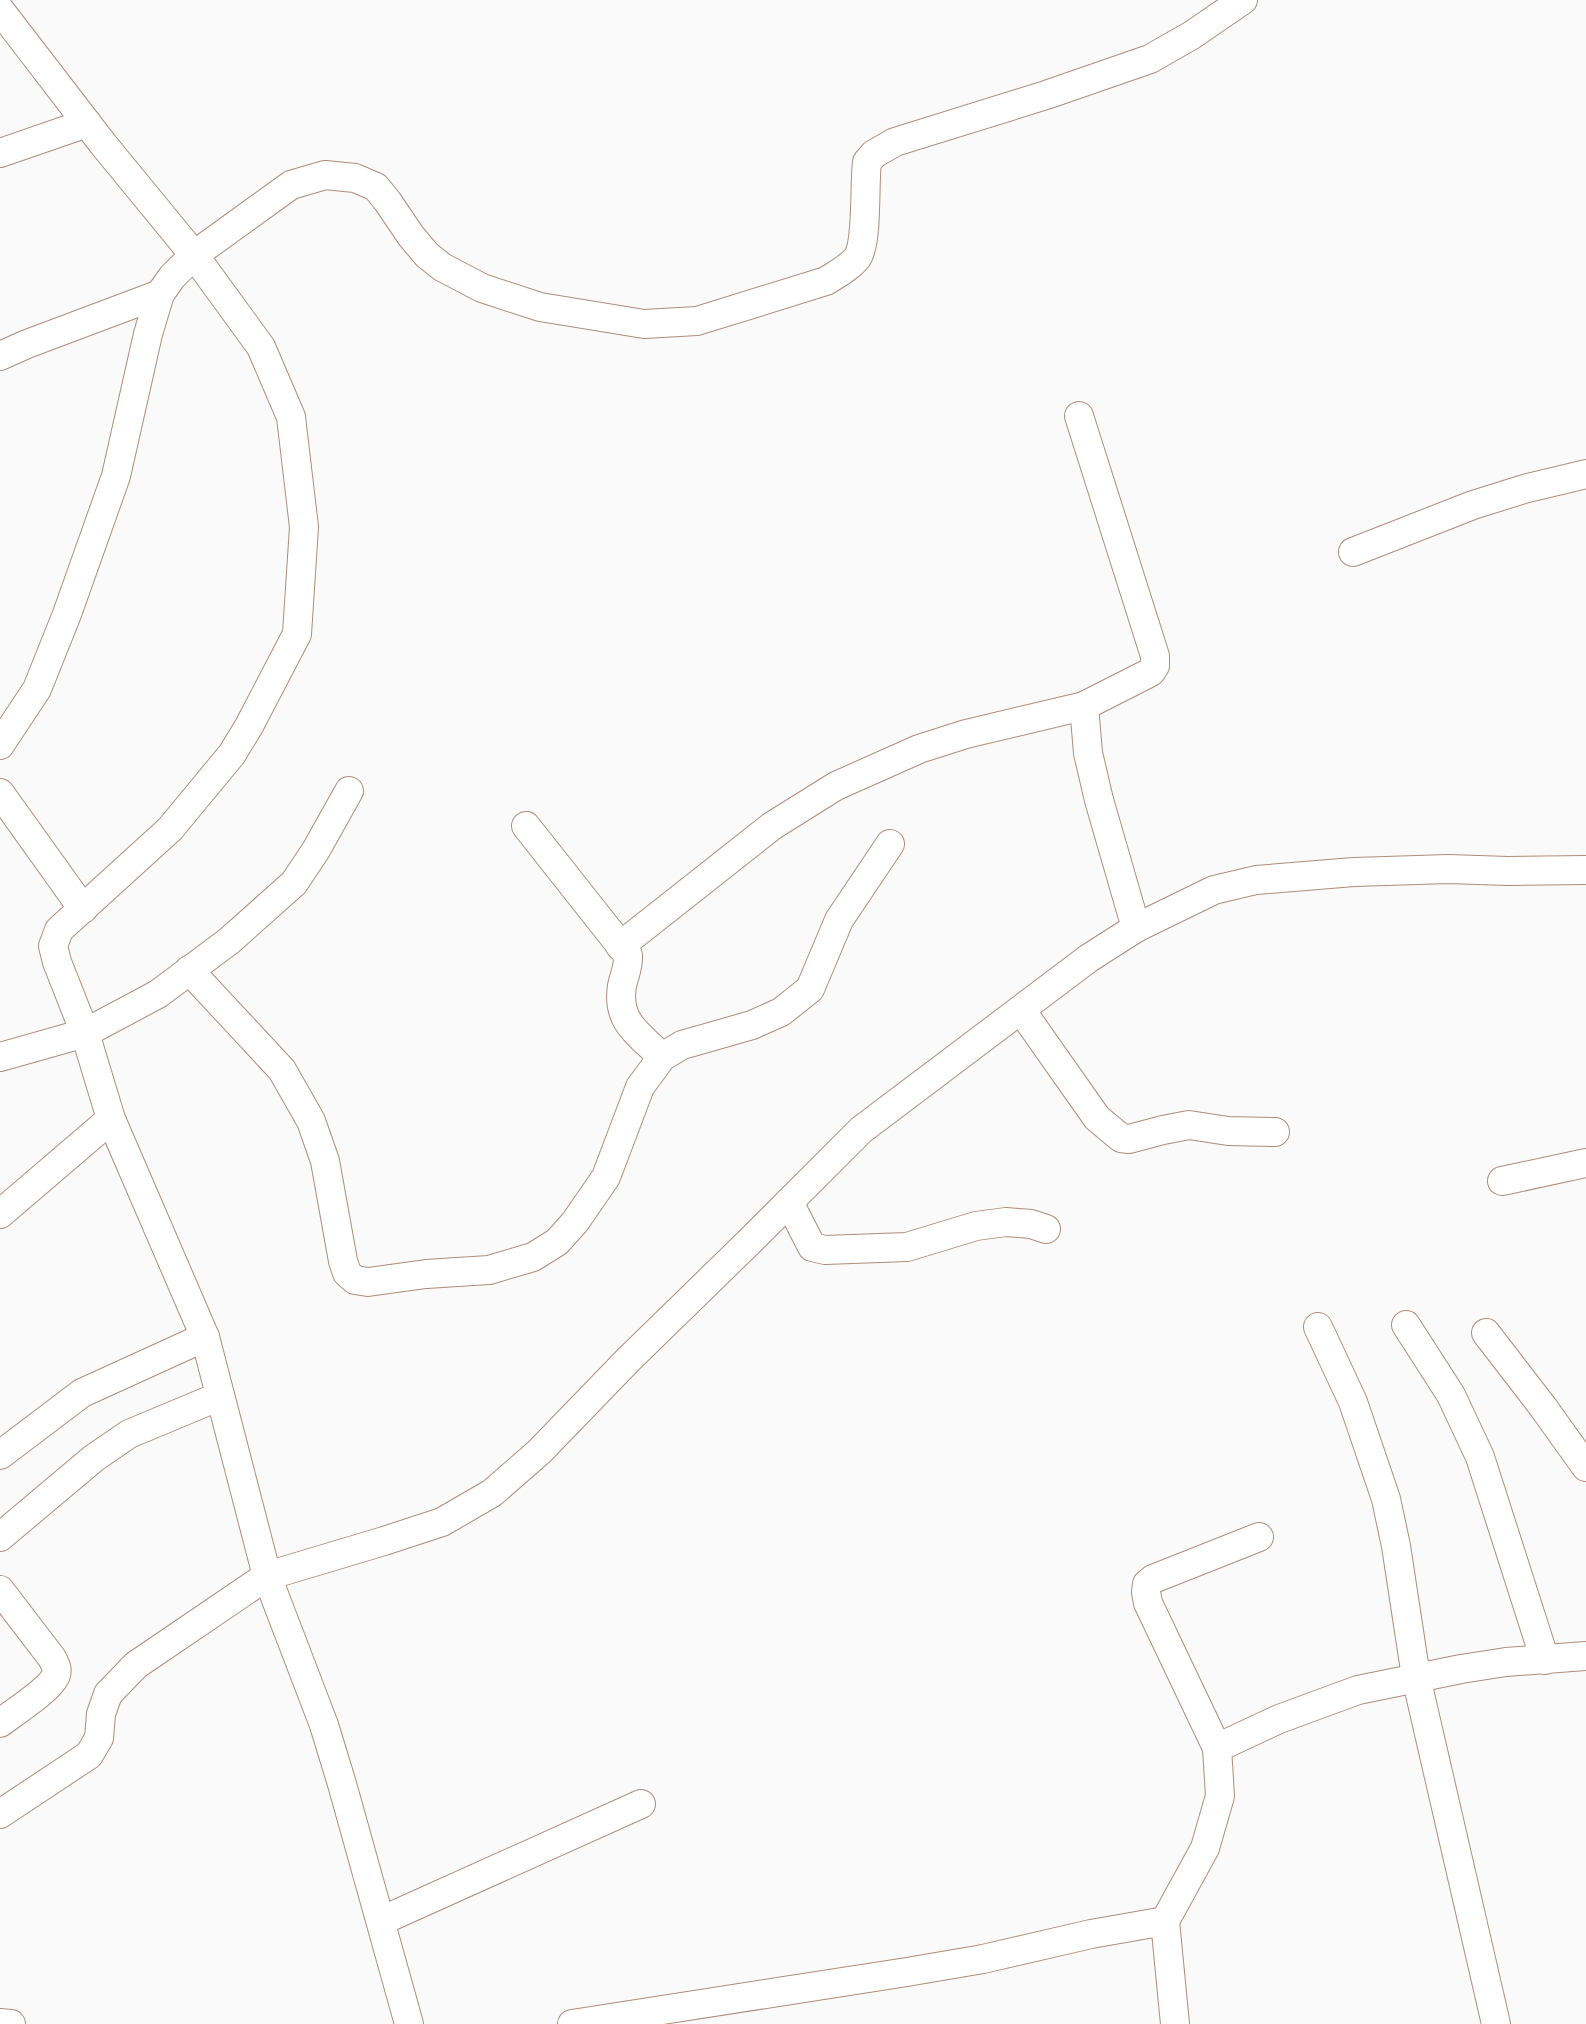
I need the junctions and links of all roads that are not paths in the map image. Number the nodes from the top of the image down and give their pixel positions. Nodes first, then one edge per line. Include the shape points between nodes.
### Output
1 (1242, 0) edge
2 (0, 10) edge
3 (87, 123) junction
4 (0, 154) edge
5 (194, 255) junction
6 (160, 294) junction
7 (0, 356) edge
8 (1079, 416) dead end
9 (1586, 474) edge
10 (1353, 552) dead end
11 (1084, 706) junction
12 (0, 745) edge
13 (349, 791) dead end
14 (0, 793) edge
15 (526, 826) dead end
16 (890, 844) dead end
17 (1586, 870) edge
18 (83, 909) junction
19 (1136, 928) junction
20 (620, 946) junction
21 (189, 970) junction
22 (1021, 1010) junction
23 (85, 1033) junction
24 (0, 1057) edge
25 (662, 1057) junction
26 (111, 1120) junction
27 (1275, 1132) dead end
28 (1586, 1162) edge
29 (1502, 1181) dead end
30 (789, 1202) junction
31 (0, 1214) edge
32 (1046, 1229) dead end
33 (1406, 1325) dead end
34 (1318, 1327) dead end
35 (1486, 1334) dead end
36 (205, 1337) junction
37 (220, 1396) junction
38 (0, 1455) edge
39 (1586, 1467) edge
40 (0, 1537) edge
41 (1259, 1537) dead end
42 (267, 1576) junction
43 (0, 1590) edge
44 (1586, 1656) edge
45 (1545, 1660) junction
46 (1416, 1677) junction
47 (0, 1723) edge
48 (1217, 1748) junction
49 (641, 1804) dead end
50 (0, 1814) edge
51 (381, 1921) junction
52 (1165, 1921) junction
53 (0, 2023) edge
54 (11, 2024) edge
55 (409, 2024) edge
56 (572, 2024) edge
57 (1175, 2024) edge
58 (1496, 2024) edge

1 - 5 street via 1192,36 1150,59 895,142 874,154 867,162 863,232 858,256 843,271 826,281 697,320 644,324 540,307 482,288 442,267 427,255 376,187 355,178 325,175 291,185
2 - 3 street
3 - 4 street
3 - 5 street
5 - 6 street
5 - 18 street via 261,347 291,417 304,527 297,634 269,691 232,754 170,829
6 - 7 street
6 - 12 street via 116,476 74,596 37,689
8 - 11 street via 1155,656 1151,672
9 - 10 street via 1473,505
11 - 19 street via 1088,753 1099,800
11 - 20 street via 966,734 919,749 836,786 772,826
13 - 21 street via 294,883 229,941
14 - 18 street
15 - 20 street
16 - 25 street via 839,920 810,989 781,1012 682,1045
17 - 19 street via 1448,869 1256,880 1214,890
18 - 23 street via 59,930 53,946
19 - 22 street via 1089,958
20 - 25 street via 629,963 624,974 621,1008 627,1023
21 - 23 street via 158,994
21 - 25 street via 282,1070 311,1121 325,1161 343,1261 347,1273 355,1280 368,1282 489,1270 533,1257 557,1242 606,1177 640,1087
22 - 27 street via 1097,1118 1121,1138 1189,1125 1228,1131
22 - 30 street via 861,1130
23 - 24 street
23 - 26 street
26 - 31 street
26 - 36 street
28 - 29 street
30 - 32 street via 812,1247 826,1250 907,1247 976,1226 1006,1222
30 - 42 street via 641,1346 539,1452 492,1493 442,1522
33 - 45 street via 1451,1395 1480,1457
34 - 46 street via 1353,1402 1386,1499
35 - 39 street
36 - 37 street
36 - 38 street via 82,1394
37 - 40 street via 130,1434 94,1458
37 - 42 street
41 - 48 street via 1147,1584 1148,1603
42 - 50 street via 136,1665 108,1694 101,1714 99,1738 89,1755
42 - 51 street via 324,1724
43 - 47 street via 52,1658 57,1670 55,1678
44 - 45 street
45 - 46 street
46 - 48 street via 1358,1690 1279,1719
46 - 58 street
48 - 52 street via 1220,1796 1205,1848
49 - 51 street
51 - 55 street
52 - 56 street via 916,1971
52 - 57 street
53 - 54 street

